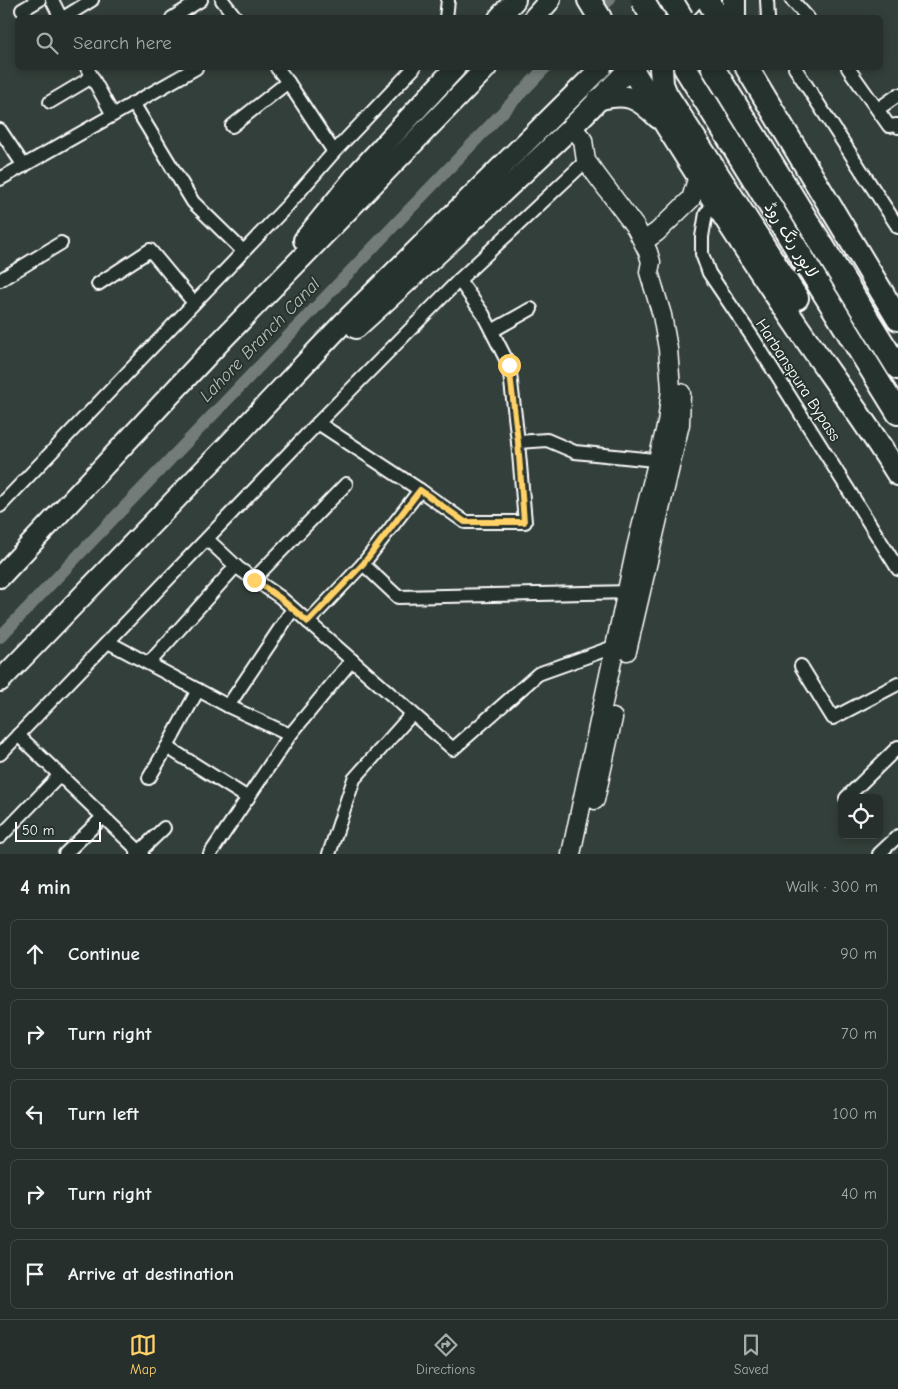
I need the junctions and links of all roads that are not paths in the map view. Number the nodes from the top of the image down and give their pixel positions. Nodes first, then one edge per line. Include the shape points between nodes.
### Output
1 (39, 0) edge
2 (52, 0) edge
3 (92, 0) edge
4 (201, 0) edge
5 (222, 0) edge
6 (448, 0) edge
7 (515, 0) edge
8 (550, 0) edge
9 (589, 0) edge
10 (642, 0) edge
11 (671, 0) edge
12 (693, 0) edge
13 (708, 0) edge
14 (734, 0) edge
15 (767, 0) edge
16 (792, 0) edge
17 (22, 10) dead end
18 (60, 15) edge
19 (67, 15) edge
20 (177, 15) edge
21 (234, 15) edge
22 (446, 15) edge
23 (502, 15) edge
24 (537, 15) edge
25 (598, 15) edge
26 (651, 15) edge
27 (679, 15) edge
28 (680, 15) edge
29 (716, 15) edge
30 (734, 15) edge
31 (768, 15) edge
32 (805, 15) edge
33 (89, 70) edge
34 (192, 70) edge
35 (279, 70) edge
36 (412, 70) edge
37 (453, 70) edge
38 (484, 70) edge
39 (599, 70) edge
40 (629, 70) edge
41 (632, 70) edge
42 (661, 70) edge
43 (686, 70) edge
44 (796, 70) edge
45 (849, 70) edge
46 (715, 71) edge
47 (749, 72) edge
48 (288, 82) junction
49 (898, 95) edge
50 (597, 100) junction
51 (50, 102) dead end
52 (133, 103) junction
53 (878, 109) junction
54 (112, 115) junction
55 (232, 126) dead end
56 (572, 127) junction
57 (667, 127) junction
58 (898, 127) edge
59 (0, 130) edge
60 (334, 152) junction
61 (586, 161) junction
62 (24, 166) junction
63 (698, 176) junction
64 (0, 179) edge
65 (716, 204) junction
66 (898, 227) edge
67 (644, 241) junction
68 (61, 243) dead end
69 (244, 251) junction
70 (0, 280) edge
71 (459, 280) junction
72 (98, 284) dead end
73 (194, 303) junction
74 (531, 309) dead end
75 (898, 319) edge
76 (492, 331) junction
77 (218, 344) junction
78 (898, 368) edge
79 (898, 413) edge
80 (318, 423) junction
81 (867, 425) junction
82 (231, 442) junction
83 (518, 442) junction
84 (664, 461) junction
85 (898, 474) edge
86 (346, 484) dead end
87 (420, 490) junction
88 (0, 506) edge
89 (207, 539) junction
90 (363, 564) junction
91 (236, 566) junction
92 (898, 569) edge
93 (0, 577) edge
94 (254, 580) junction
95 (634, 591) junction
96 (293, 609) junction
97 (308, 622) junction
98 (108, 642) junction
99 (623, 643) junction
100 (352, 660) junction
101 (150, 663) junction
102 (801, 666) dead end
103 (0, 680) edge
104 (898, 684) edge
105 (198, 690) junction
106 (228, 706) junction
107 (412, 714) junction
108 (18, 735) junction
109 (290, 735) junction
110 (168, 747) junction
111 (898, 747) edge
112 (0, 754) edge
113 (60, 776) junction
114 (149, 778) dead end
115 (850, 794) edge
116 (248, 798) junction
117 (103, 817) junction
118 (164, 828) dead end
119 (898, 836) edge
120 (0, 837) edge
121 (139, 853) edge
122 (65, 854) edge
123 (210, 854) edge
124 (329, 854) edge
125 (571, 854) edge
126 (583, 854) edge
127 (879, 854) edge

1 - 17 street
2 - 18 street
3 - 19 street
4 - 20 street
5 - 21 street
6 - 22 street
7 - 23 highway
8 - 24 highway
9 - 25 highway
10 - 26 highway, bridge
11 - 28 highway, bridge
12 - 27 highway
13 - 29 highway
14 - 30 highway
15 - 31 street
16 - 32 street
33 - 51 street
33 - 54 street
34 - 52 street
35 - 48 street
36 - 60 street
37 - 77 highway via 360,171
38 - 77 highway
39 - 82 highway via 358,308
40 - 50 highway
41 - 57 highway
42 - 81 highway via 666,94 815,326
43 - 79 highway, لاہور رنگ روڈ
44 - 66 street
45 - 53 street
46 - 78 highway, لاہور رنگ روڈ
47 - 75 highway
48 - 55 street
48 - 60 street
49 - 53 street
50 - 56 highway
50 - 57 highway via 621,95 633,98 644,104
52 - 54 street
52 - 69 street via 193,202
53 - 58 street via 889,126
54 - 62 street
56 - 61 main road via 582,140
56 - 82 highway
57 - 63 highway
59 - 62 street
60 - 69 street
61 - 67 main road
61 - 71 street
62 - 64 street
63 - 65 highway
63 - 67 main road via 686,205
65 - 81 highway
65 - 92 street, Harbanspura Bypass via 706,212 702,237 702,254 709,274
67 - 84 main road via 651,262 659,269 680,348 680,424
68 - 70 street
69 - 73 street
71 - 76 street
71 - 80 street
72 - 73 street via 150,250
73 - 88 street
74 - 76 street
76 - 83 street via 509,365
77 - 93 highway
80 - 87 street
80 - 89 street
81 - 85 highway
82 - 103 highway
83 - 84 street via 547,440 575,452
83 - 87 street via 524,522 465,522
84 - 95 main road
86 - 94 street
87 - 90 street
89 - 91 street
89 - 98 street
90 - 95 street via 398,597
90 - 97 street
91 - 94 street
91 - 101 street
94 - 96 street
95 - 99 main road
96 - 97 street
96 - 106 street
97 - 100 street
98 - 101 street
98 - 108 street
99 - 107 street via 538,674 453,749
99 - 125 main road
99 - 126 main road
100 - 107 street
100 - 109 street
101 - 105 street
102 - 104 street via 833,718
105 - 106 street
105 - 110 street
106 - 109 street
107 - 124 street via 354,779
108 - 112 street
108 - 113 street
109 - 116 street
110 - 114 street
110 - 116 street
111 - 115 street
113 - 117 street
113 - 120 street
116 - 123 street
117 - 121 street
117 - 122 street
118 - 121 street
119 - 127 street

